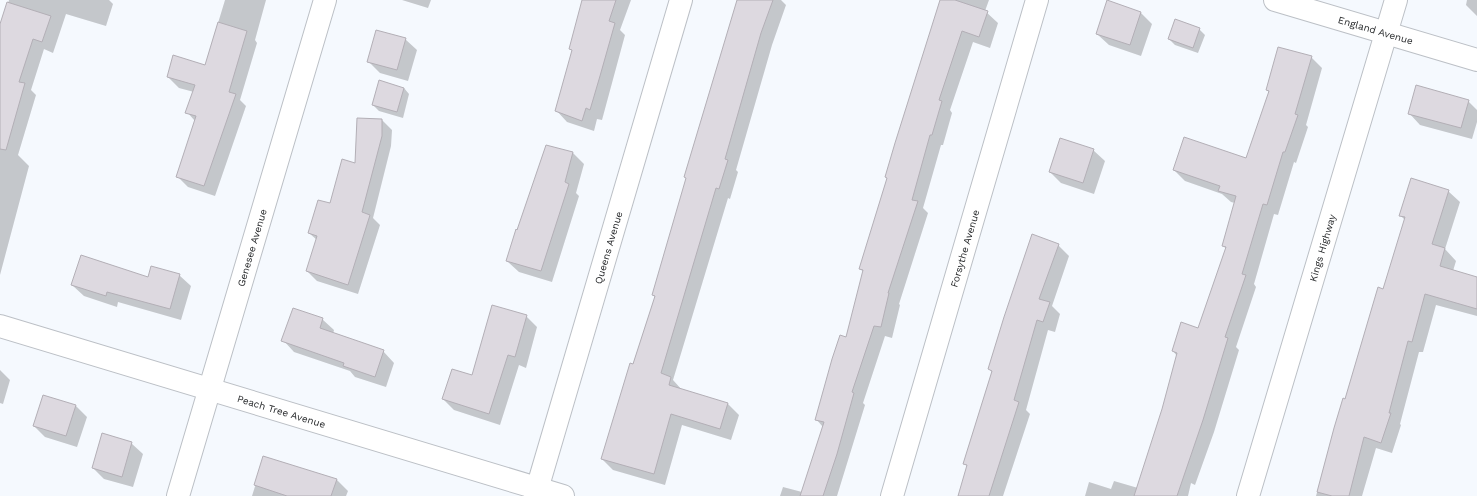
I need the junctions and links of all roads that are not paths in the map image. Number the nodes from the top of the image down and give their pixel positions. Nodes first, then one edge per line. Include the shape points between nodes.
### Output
1 (325, 0) edge
2 (681, 0) edge
3 (1037, 0) edge
4 (1275, 0) edge
5 (1396, 0) edge
6 (1386, 33) junction
7 (1477, 60) edge
8 (0, 326) edge
9 (209, 389) junction
10 (536, 492) edge
11 (178, 496) edge
12 (563, 496) edge
13 (892, 496) edge
14 (1248, 496) edge

1 - 9 street, Genesee Avenue
2 - 10 street, Queens Avenue
3 - 13 street, Forsythe Avenue
4 - 6 street, England Avenue
5 - 6 street, Kings Highway
6 - 7 street, England Avenue
6 - 14 street, Kings Highway
8 - 9 street, Peach Tree Avenue
9 - 10 street, Peach Tree Avenue
9 - 11 street, Genesee Avenue
10 - 12 street, Peach Tree Avenue

